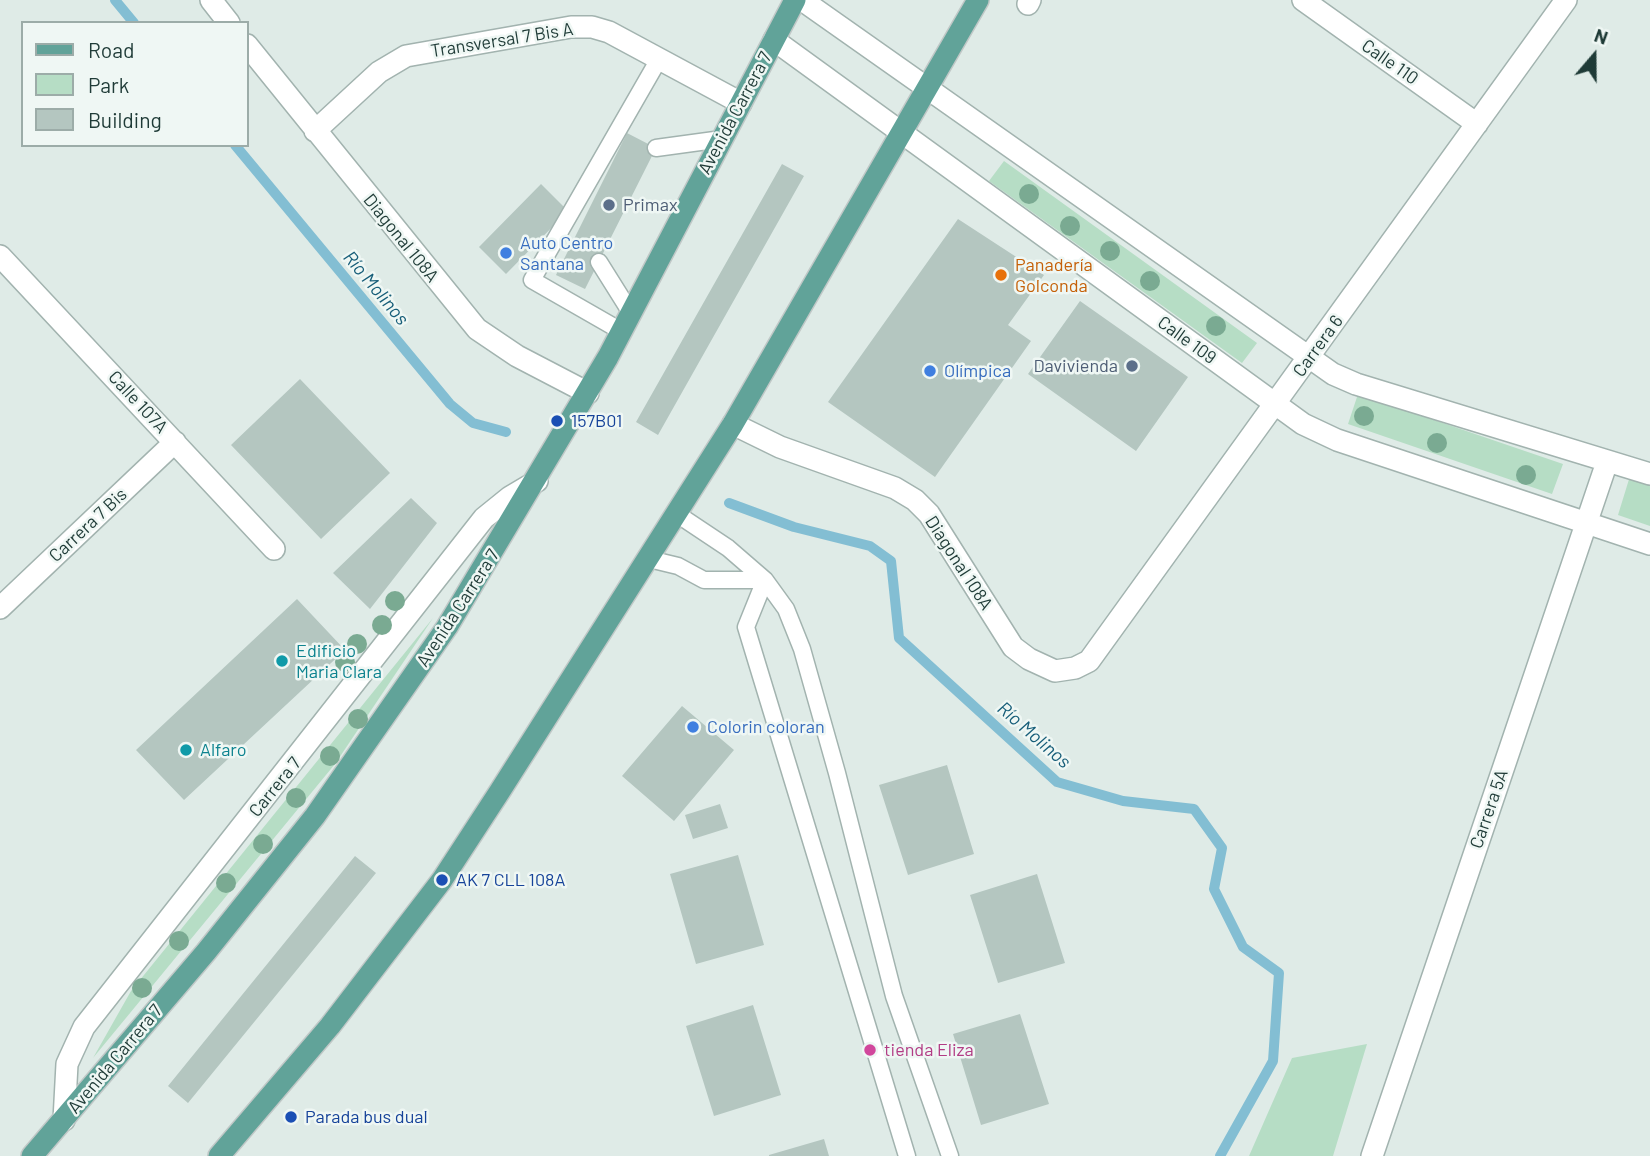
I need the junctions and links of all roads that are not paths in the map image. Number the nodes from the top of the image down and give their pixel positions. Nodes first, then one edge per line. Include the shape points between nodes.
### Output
1 (211, 0) edge
2 (795, 0) edge
3 (802, 0) edge
4 (978, 0) edge
5 (1303, 0) edge
6 (1566, 0) edge
7 (227, 21) edge
8 (774, 40) junction
9 (248, 46) edge
10 (659, 59) junction
11 (927, 86) junction
12 (741, 103) junction
13 (1477, 124) junction
14 (315, 131) junction
15 (901, 132) junction
16 (722, 139) junction
17 (656, 148) dead end
18 (0, 256) edge
19 (599, 261) dead end
20 (626, 322) junction
21 (1309, 359) junction
22 (588, 393) junction
23 (1275, 405) junction
24 (733, 424) junction
25 (175, 442) junction
26 (1607, 462) junction
27 (1650, 474) edge
28 (537, 481) junction
29 (677, 514) junction
30 (1586, 523) junction
31 (1650, 544) edge
32 (274, 549) dead end
33 (649, 559) junction
34 (765, 580) junction
35 (0, 608) edge
36 (1055, 671) joint
37 (64, 1120) junction
38 (32, 1156) edge
39 (219, 1156) edge
40 (907, 1156) edge
41 (950, 1156) edge
42 (1372, 1156) edge

1 - 7 street
2 - 8 main road, Avenida Carrera 7
3 - 11 street
4 - 11 main road
5 - 13 street, Calle 110
6 - 13 street, Carrera 6
8 - 12 main road, Avenida Carrera 7
8 - 15 street, Calle 109
9 - 14 street, Diagonal 108A
10 - 12 street, Transversal 7 Bis A
10 - 14 street, Transversal 7 Bis A via 592,27 407,57 379,72
10 - 20 lane via 532,280
11 - 15 main road
11 - 21 street
12 - 16 main road, Avenida Carrera 7
13 - 21 street, Carrera 6
14 - 22 street, Diagonal 108A via 477,329
15 - 23 street, Calle 109
15 - 24 main road
16 - 17 lane
16 - 20 main road, Avenida Carrera 7
18 - 25 street, Calle 107A
19 - 20 lane
20 - 22 main road, Avenida Carrera 7
21 - 23 street, Carrera 6
21 - 26 street via 1356,384
22 - 28 main road, Avenida Carrera 7
23 - 30 street, Calle 109 via 1337,440
23 - 36 street, Carrera 6 via 1089,661
24 - 29 main road
24 - 36 street, Diagonal 108A via 915,500 929,514 1013,647
25 - 32 street, Calle 107A
25 - 35 street, Carrera 7 Bis
26 - 27 street
26 - 30 street, Carrera 5A
28 - 37 main road, Avenida Carrera 7 via 447,627 315,816
28 - 37 street, Carrera 7 via 484,519 84,1027 67,1064
29 - 33 main road
29 - 34 lane
30 - 31 street, Calle 109
30 - 42 street, Carrera 5A
33 - 34 lane via 678,566 704,580
33 - 39 main road via 442,880 330,1026
34 - 40 lane via 746,627
34 - 41 lane via 786,609 802,649 894,996
37 - 38 main road, Avenida Carrera 7

